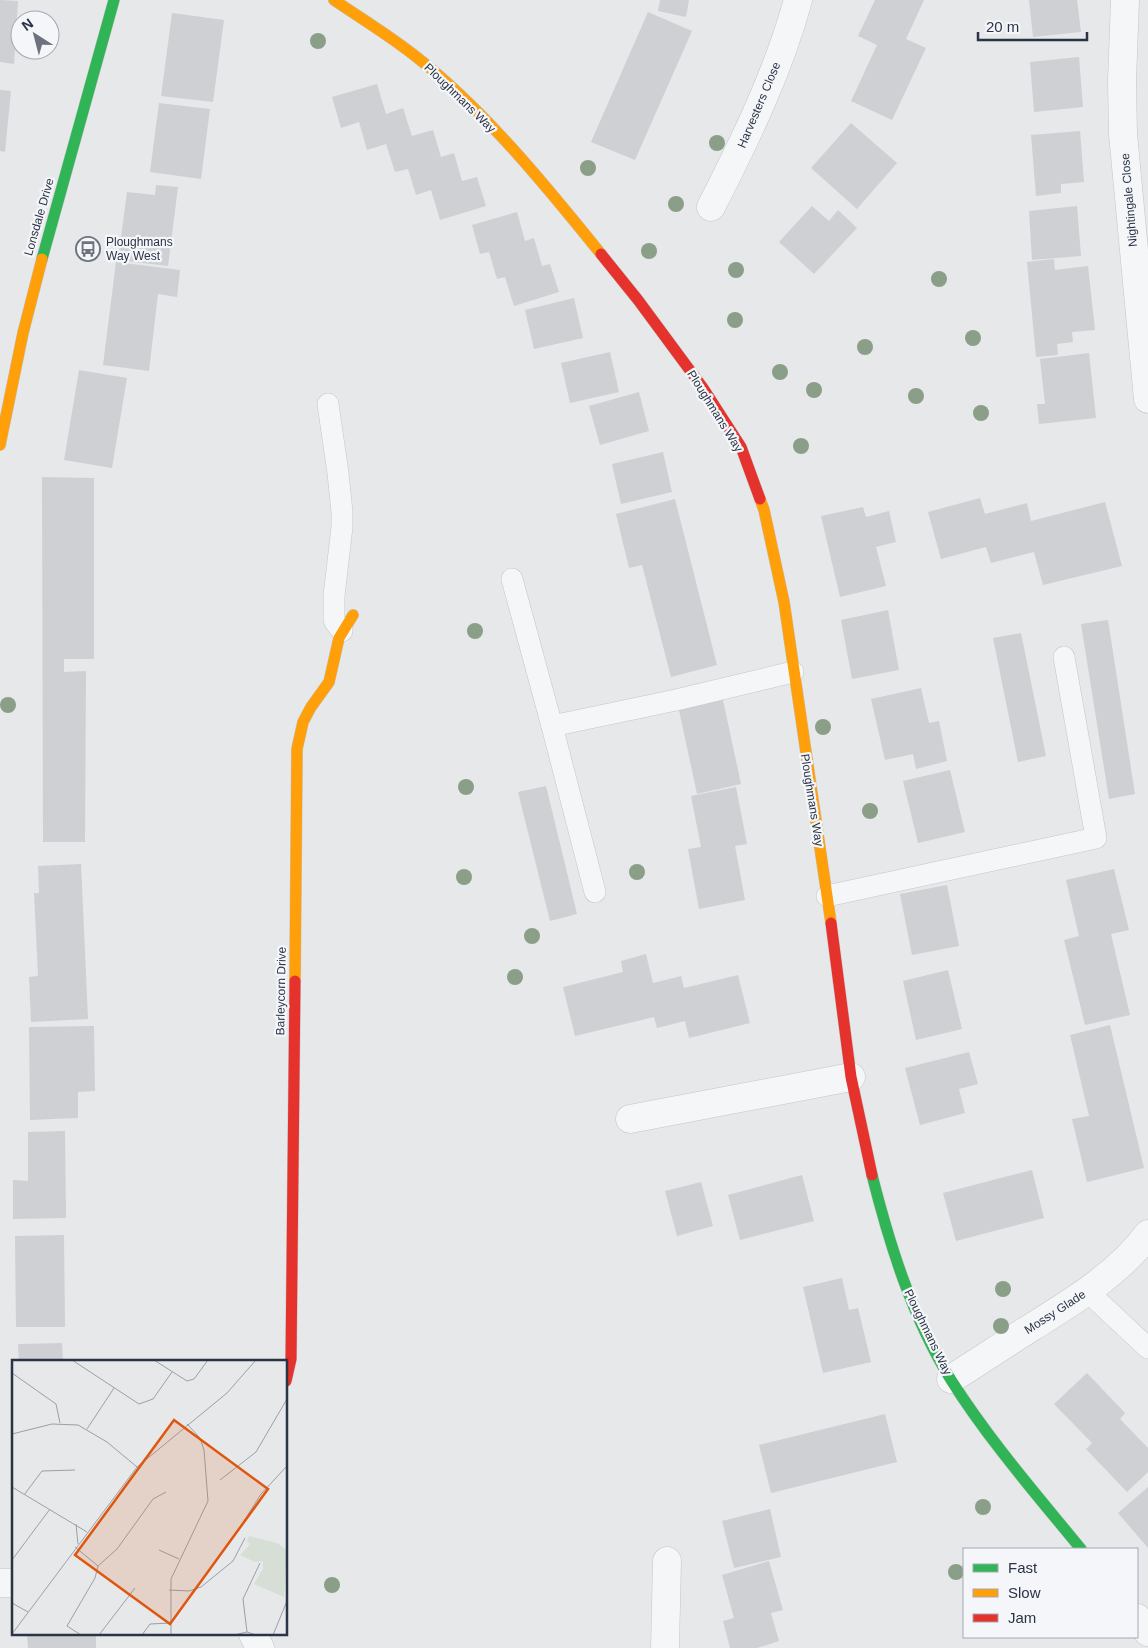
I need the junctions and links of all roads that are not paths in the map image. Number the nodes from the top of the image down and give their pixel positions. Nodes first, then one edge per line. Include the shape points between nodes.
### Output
1 (114, 0) edge
2 (334, 0) edge
3 (798, 0) edge
4 (1125, 0) edge
5 (711, 206) dead end
6 (1148, 399) edge
7 (328, 404) dead end
8 (0, 445) edge
9 (512, 579) dead end
10 (348, 623) joint
11 (1064, 657) dead end
12 (792, 672) junction
13 (552, 726) junction
14 (595, 892) dead end
15 (827, 896) junction
16 (851, 1077) junction
17 (630, 1120) dead end
18 (1148, 1234) edge
19 (1087, 1292) junction
20 (1148, 1348) edge
21 (288, 1372) edge
22 (951, 1378) junction
23 (1080, 1548) edge
24 (667, 1561) dead end
25 (1138, 1619) edge
26 (1148, 1632) edge
27 (254, 1636) edge
28 (1148, 1641) edge
29 (260, 1648) edge
30 (665, 1648) edge
31 (1139, 1648) edge

1 - 8 street, Lonsdale Drive via 30,300
2 - 12 street, Ploughmans Way via 418,58 457,92 504,141 560,203 703,388 741,447 764,510 784,602
3 - 5 street, Harvesters Close via 789,31 746,138
4 - 6 street, Nightingale Close via 1123,134
7 - 10 lane via 342,512 334,618 335,622
9 - 13 lane
10 - 21 street, Barleycorn Drive via 336,647 329,682 303,722 297,749 291,1359
11 - 15 lane via 1096,838
12 - 13 lane
12 - 15 street, Ploughmans Way
13 - 14 lane
15 - 16 street, Ploughmans Way
16 - 17 street
16 - 22 street, Ploughmans Way via 871,1172 903,1280 927,1335
18 - 19 street, Mossy Glade
19 - 20 lane
19 - 22 street, Mossy Glade
22 - 23 street, Ploughmans Way via 996,1445
24 - 30 street
25 - 26 street
27 - 29 street
28 - 31 street

